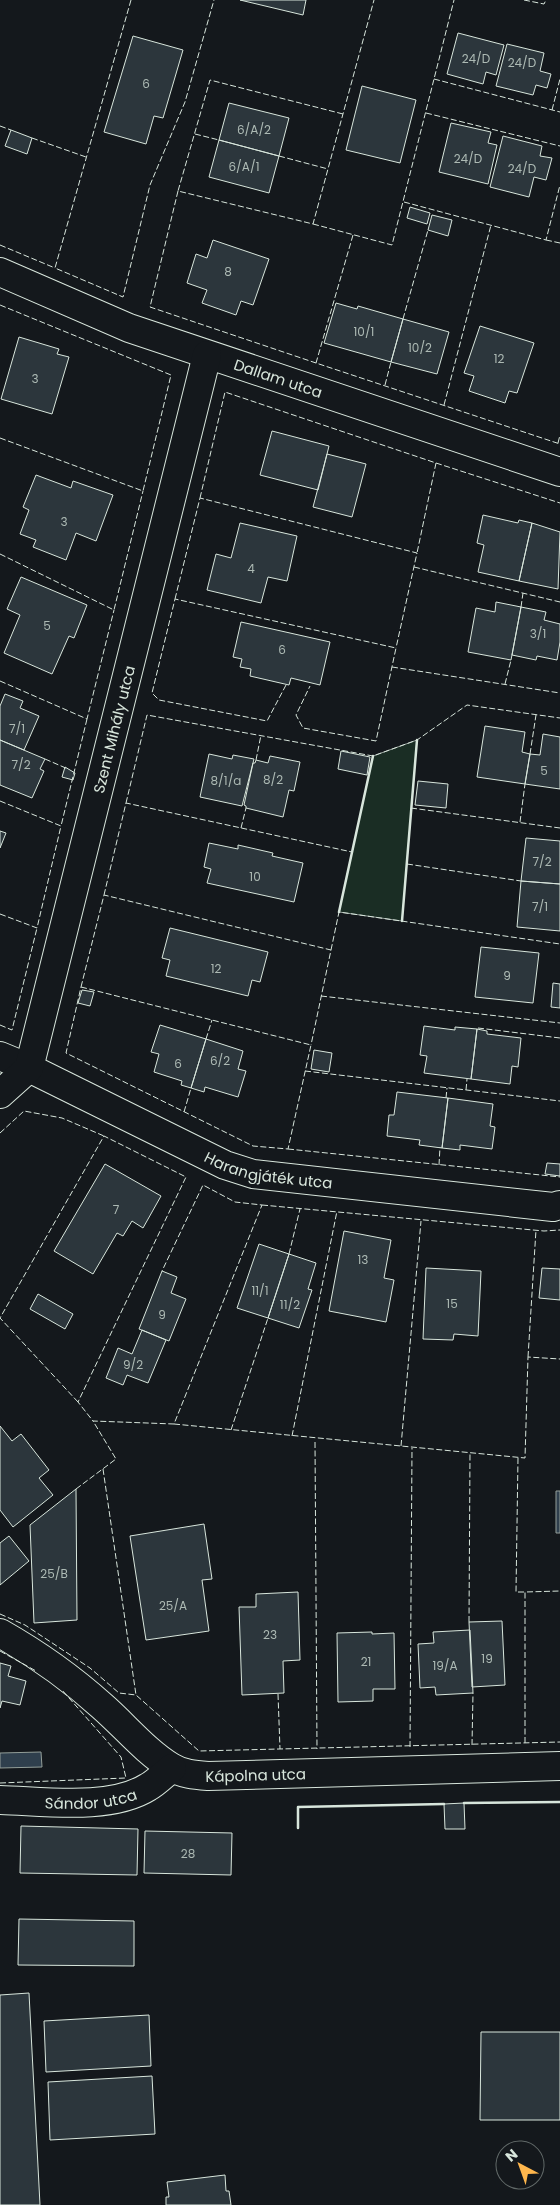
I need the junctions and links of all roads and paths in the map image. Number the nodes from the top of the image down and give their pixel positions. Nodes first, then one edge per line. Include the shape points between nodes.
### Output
1 (0, 272) edge
2 (207, 355) junction
3 (560, 472) edge
4 (0, 1056) edge
5 (29, 1068) junction
6 (0, 1094) edge
7 (560, 1205) edge
8 (0, 1633) edge
9 (560, 1766) edge
10 (172, 1768) junction
11 (0, 1800) edge

1 - 2 street, Dallam utca via 129,328
2 - 3 street, Dallam utca
2 - 5 street, Szent Mihály utca
4 - 5 street, Harangjáték utca
5 - 6 street
5 - 7 street, Harangjáték utca via 225,1165 253,1174 544,1206
8 - 10 street, Kápolna utca via 54,1666
9 - 10 street, Kápolna utca via 208,1776
10 - 11 street, Sándor utca via 148,1788 123,1797 92,1802

